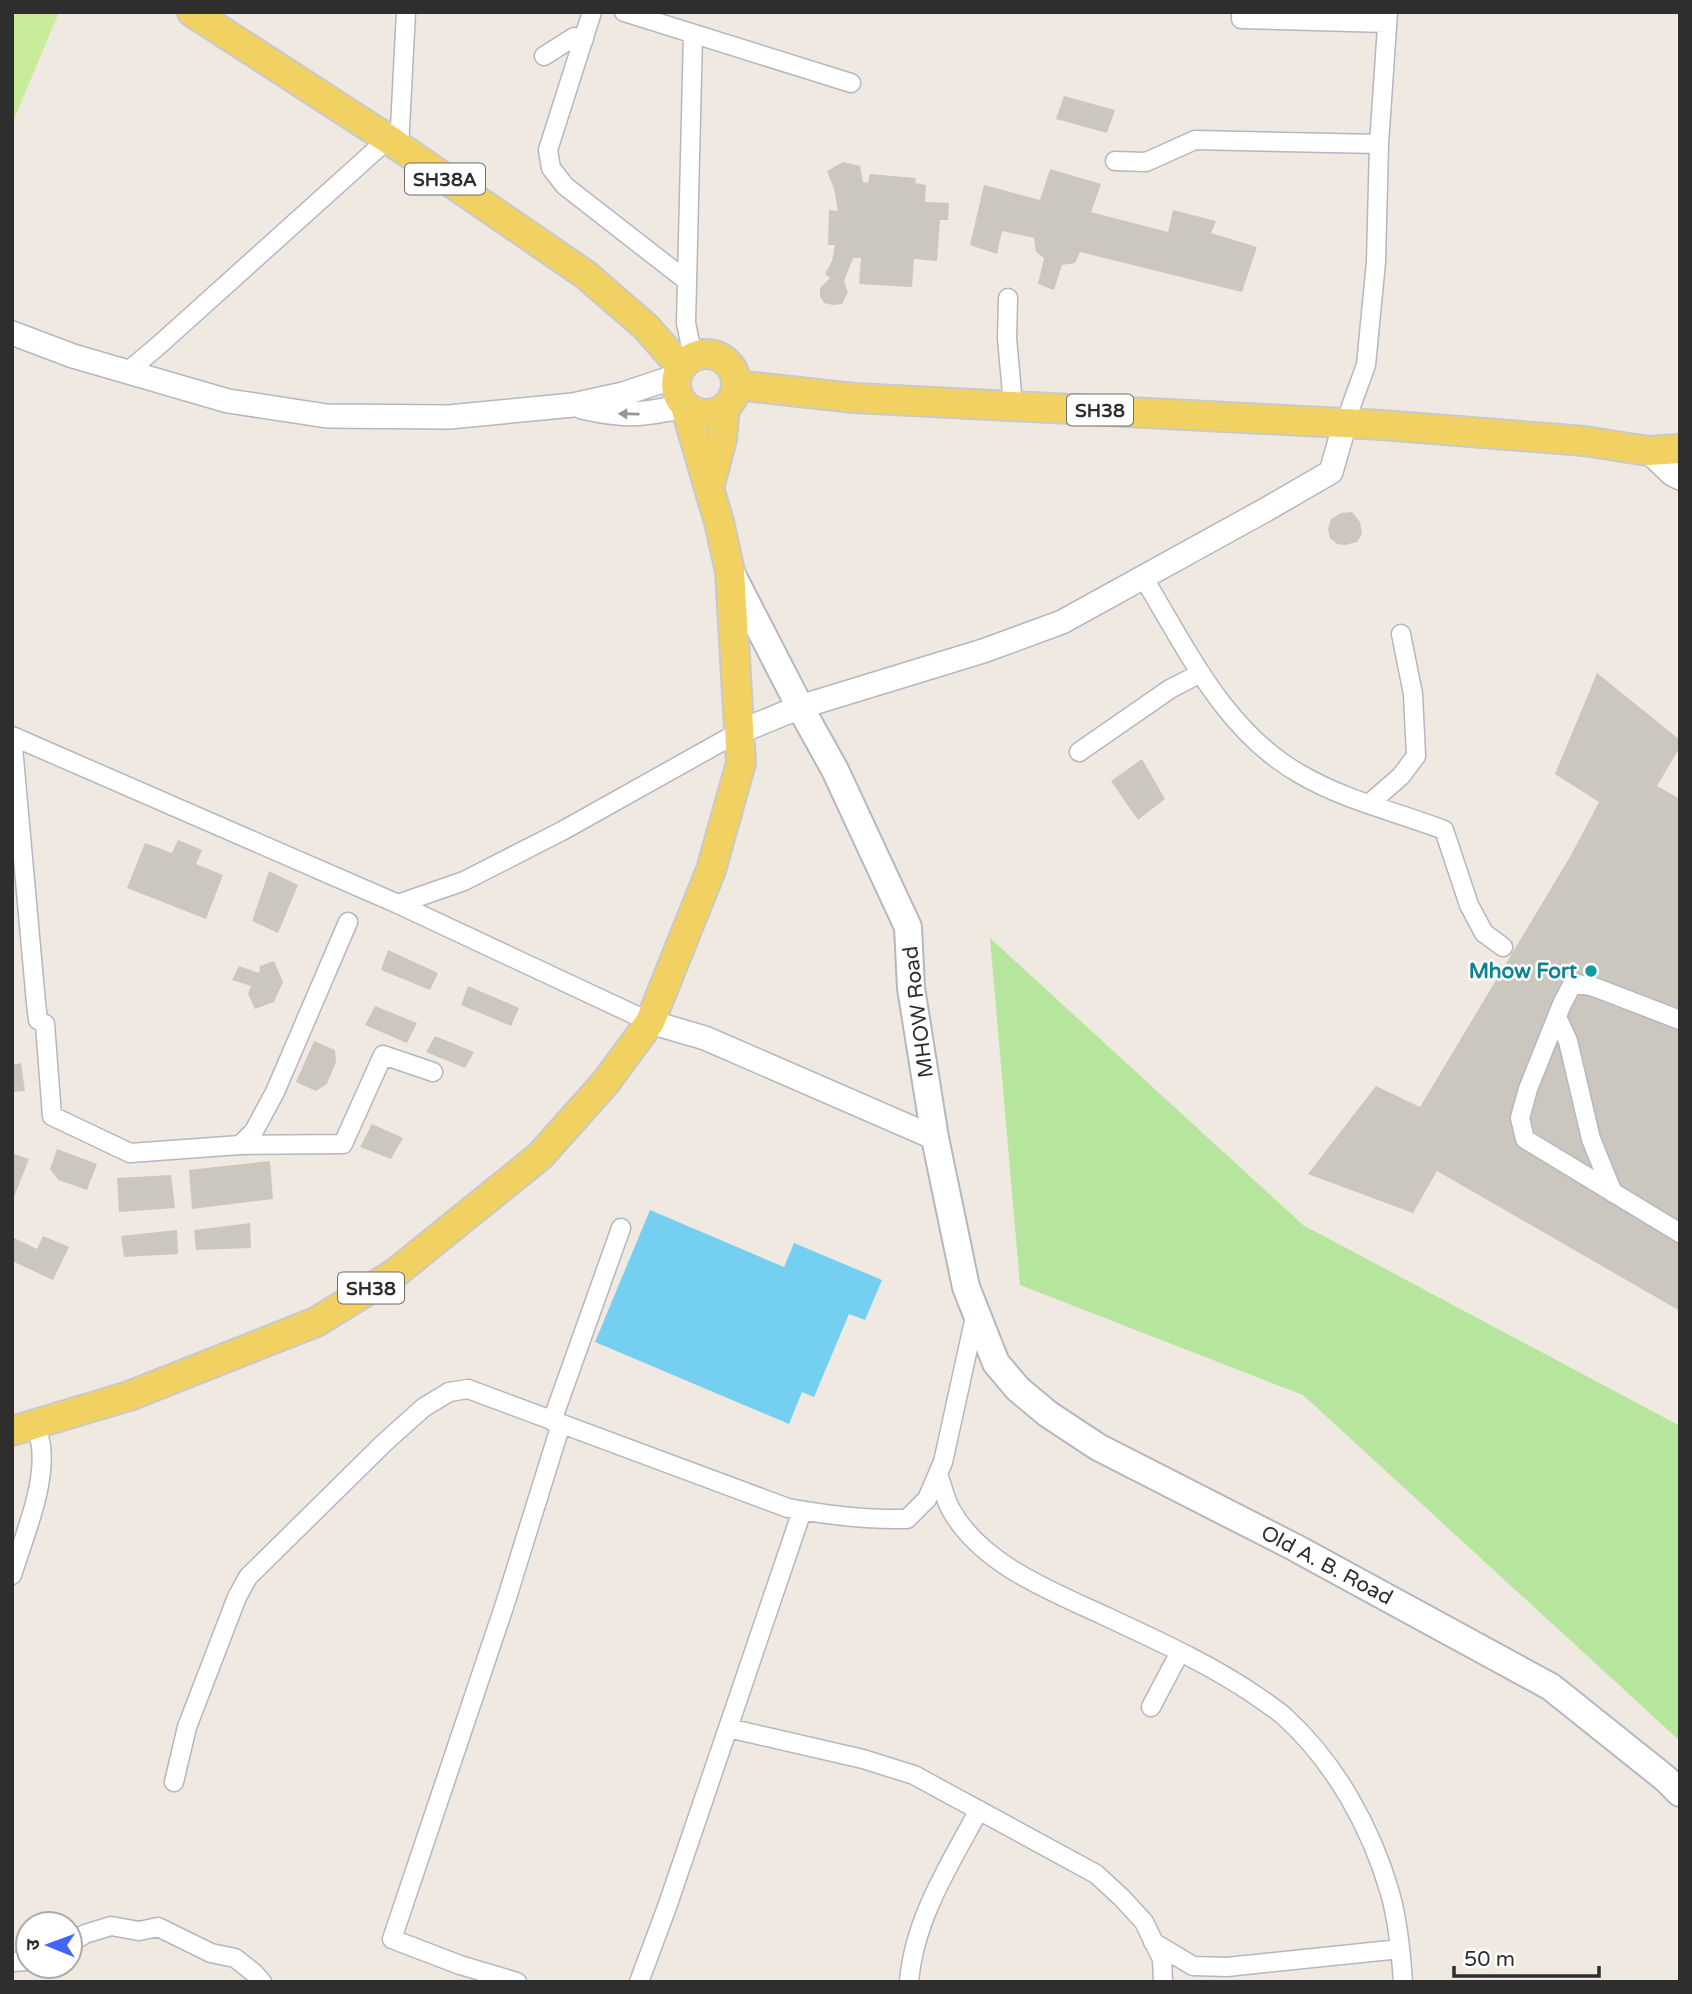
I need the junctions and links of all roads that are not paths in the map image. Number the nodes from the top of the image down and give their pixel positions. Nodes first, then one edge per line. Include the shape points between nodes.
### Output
1 (192, 12) edge
2 (406, 12) edge
3 (592, 12) edge
4 (624, 12) edge
5 (1241, 12) edge
6 (1388, 18) edge
7 (692, 34) junction
8 (584, 38) junction
9 (544, 56) dead end
10 (851, 83) dead end
11 (393, 143) junction
12 (1379, 144) junction
13 (1115, 161) dead end
14 (687, 281) junction
15 (1008, 298) dead end
16 (12, 333) edge
17 (684, 367) junction
18 (127, 372) junction
19 (731, 396) junction
20 (573, 405) junction
21 (1013, 405) junction
22 (685, 406) junction
23 (1345, 423) junction
24 (1680, 449) edge
25 (1648, 451) junction
26 (1680, 478) edge
27 (709, 488) junction
28 (730, 571) junction
29 (1143, 577) junction
30 (1401, 634) dead end
31 (1201, 673) junction
32 (800, 707) junction
33 (739, 732) junction
34 (1079, 752) dead end
35 (1370, 803) junction
36 (398, 904) junction
37 (348, 922) dead end
38 (1503, 947) dead end
39 (1557, 1017) junction
40 (1680, 1020) edge
41 (650, 1022) junction
42 (433, 1072) dead end
43 (935, 1139) junction
44 (240, 1145) junction
45 (1613, 1193) junction
46 (621, 1228) dead end
47 (1680, 1233) edge
48 (980, 1324) junction
49 (556, 1423) junction
50 (24, 1428) edge
51 (938, 1474) junction
52 (802, 1511) junction
53 (12, 1575) edge
54 (1180, 1652) junction
55 (1151, 1707) dead end
56 (728, 1728) junction
57 (174, 1782) dead end
58 (1680, 1793) edge
59 (979, 1810) junction
60 (84, 1935) edge
61 (1153, 1942) junction
62 (1400, 1949) junction
63 (262, 1982) edge
64 (517, 1982) edge
65 (639, 1982) edge
66 (909, 1982) edge
67 (1163, 1982) edge
68 (1403, 1982) edge

1 - 11 main road, SH38A
2 - 11 street
3 - 8 street
4 - 7 street
5 - 6 street via 1241,19
6 - 12 street
7 - 10 street
7 - 14 street
8 - 9 street via 574,37
8 - 14 street via 548,150 551,168 565,186
11 - 17 main road, SH38A via 586,275
11 - 18 street
12 - 13 street via 1195,141 1146,162
12 - 23 street via 1376,262 1366,365
14 - 17 street
15 - 21 street
16 - 18 street
17 - 19 main road via 703,354 723,358 735,375
17 - 20 street via 623,394
17 - 22 main road, SH38 via 677,392
18 - 20 street via 228,401 327,416 449,417
19 - 21 main road, SH38
19 - 22 main road, SH38 via 710,414
19 - 27 main road
22 -> 20 street via 645,414 612,414
21 - 23 main road, SH38
22 - 27 main road, SH38
23 - 25 main road, SH38 via 1584,441
23 - 29 street via 1331,472
24 - 25 main road, SH38
25 - 26 street
27 - 28 main road, SH38
28 - 32 main road, MHOW Road
28 - 33 main road, SH38
29 - 31 street
29 - 32 street via 1062,622
30 - 35 street via 1413,694 1416,755 1401,776
31 - 34 street
31 - 35 street via 1238,724 1268,753 1301,775
32 - 33 street
32 - 43 main road, MHOW Road via 835,769 908,928 911,988
33 - 36 street via 464,881
33 - 41 main road, SH38 via 741,763 711,870
35 - 38 street via 1444,830 1483,933
36 - 41 street
36 - 44 street via 12,736 36,1003 38,1020 46,1024 52,1116 130,1153
37 - 44 street via 275,1092 254,1131
39 - 40 street via 1573,984 1594,986
39 - 45 street via 1568,1041 1591,1139
39 - 45 street via 1520,1118 1525,1139
41 - 43 street via 705,1038
41 - 50 main road, SH38 via 606,1082 540,1156 394,1274 316,1322 129,1396
42 - 44 street via 383,1055 343,1144
43 - 48 main road, MHOW Road via 966,1287
45 - 47 street
46 - 49 street
48 - 51 street
48 - 58 main road, Old A. B. Road via 996,1363 1048,1414 1088,1440 1551,1687
49 - 52 street via 763,1501
49 - 57 street via 468,1389 449,1392 423,1408 384,1443 248,1577 187,1727
49 - 64 street via 505,1607 392,1939
50 - 53 street via 41,1445 40,1470
51 - 52 street via 927,1499 907,1519
51 - 54 street via 949,1507 984,1549 1039,1585
52 - 56 street
54 - 55 street
54 - 62 street via 1233,1680 1283,1716 1325,1761 1380,1864
56 - 59 street via 914,1775
56 - 65 street
59 - 61 street via 1096,1874 1144,1922
59 - 66 street via 921,1924
60 - 63 street via 111,1927 139,1931 158,1927 211,1953 235,1958
61 - 62 street via 1193,1966
61 - 67 street via 1161,1959
62 - 68 street

